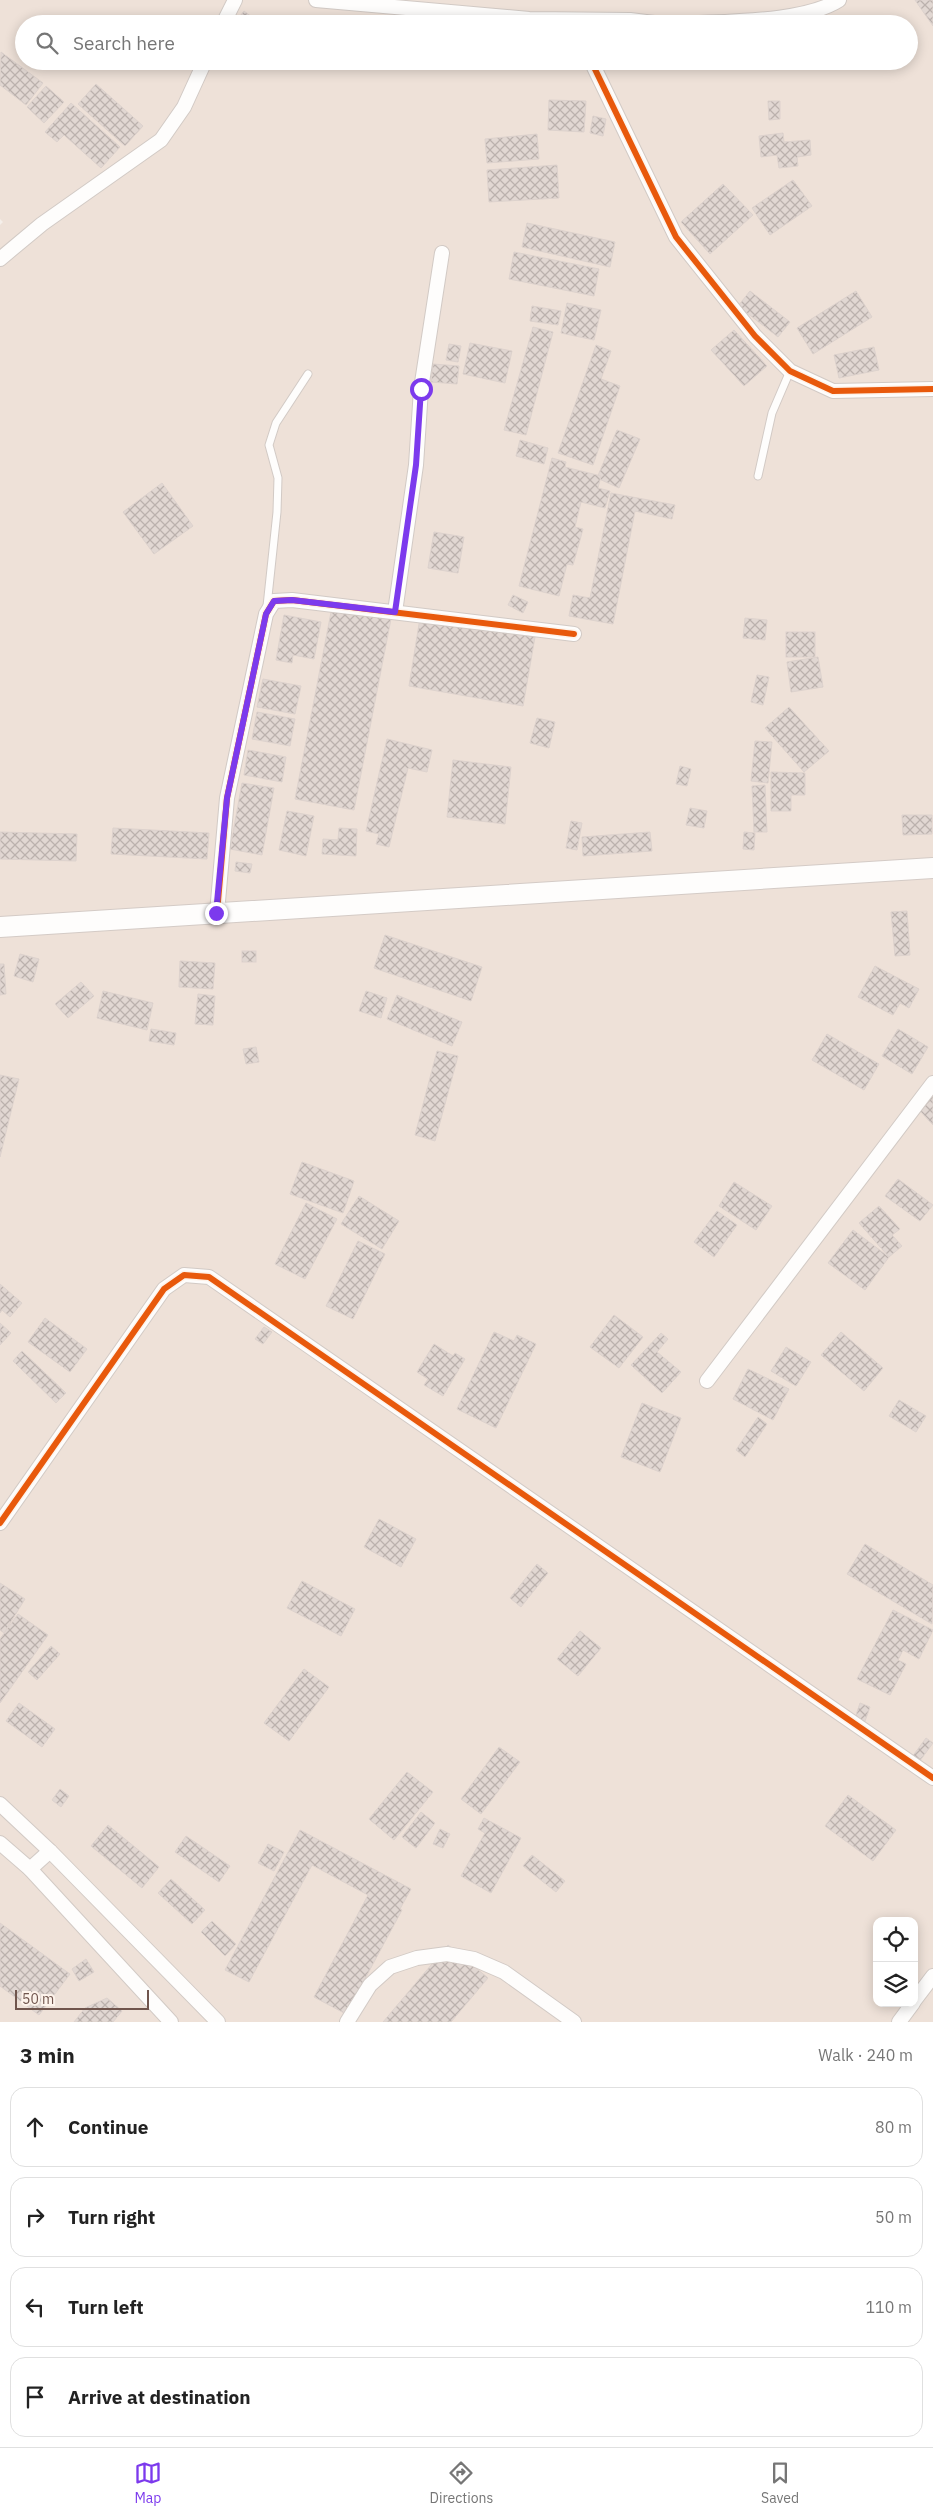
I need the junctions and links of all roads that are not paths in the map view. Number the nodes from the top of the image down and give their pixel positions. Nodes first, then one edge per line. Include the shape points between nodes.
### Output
1 (235, 0) edge
2 (316, 0) edge
3 (839, 0) edge
4 (228, 15) edge
5 (494, 15) edge
6 (794, 15) edge
7 (201, 70) edge
8 (595, 70) edge
9 (442, 253) dead end
10 (0, 260) edge
11 (790, 371) junction
12 (308, 374) dead end
13 (933, 389) edge
14 (758, 476) dead end
15 (395, 612) junction
16 (266, 614) junction
17 (574, 634) dead end
18 (933, 868) edge
19 (216, 913) junction
20 (0, 926) edge
21 (933, 1083) edge
22 (707, 1382) dead end
23 (0, 1523) edge
24 (933, 1778) edge
25 (0, 1804) edge
26 (0, 1843) edge
27 (50, 1851) junction
28 (30, 1869) junction
29 (933, 1976) edge
30 (918, 1997) edge
31 (910, 2007) edge
32 (171, 2022) edge
33 (218, 2022) edge
34 (347, 2022) edge
35 (574, 2022) edge
36 (899, 2022) edge

1 - 4 street
2 - 5 street
3 - 6 street via 832,5
7 - 10 street via 184,107 161,140 42,224
8 - 11 street via 676,237 755,336
9 - 15 street via 421,389 416,465
11 - 13 street via 833,391
11 - 14 lane via 772,413
12 - 16 lane via 276,423 269,445 278,478
15 - 16 street via 292,600 274,601
15 - 17 street
16 - 19 street via 227,798
18 - 19 main road
19 - 20 main road
21 - 22 street
23 - 24 street via 164,1289 184,1275 208,1277
25 - 27 street
26 - 28 street
27 - 28 street
27 - 33 street
28 - 32 street
29 - 30 street
31 - 36 street
34 - 35 street via 370,1985 390,1967 417,1958 447,1954 474,1959 504,1972

